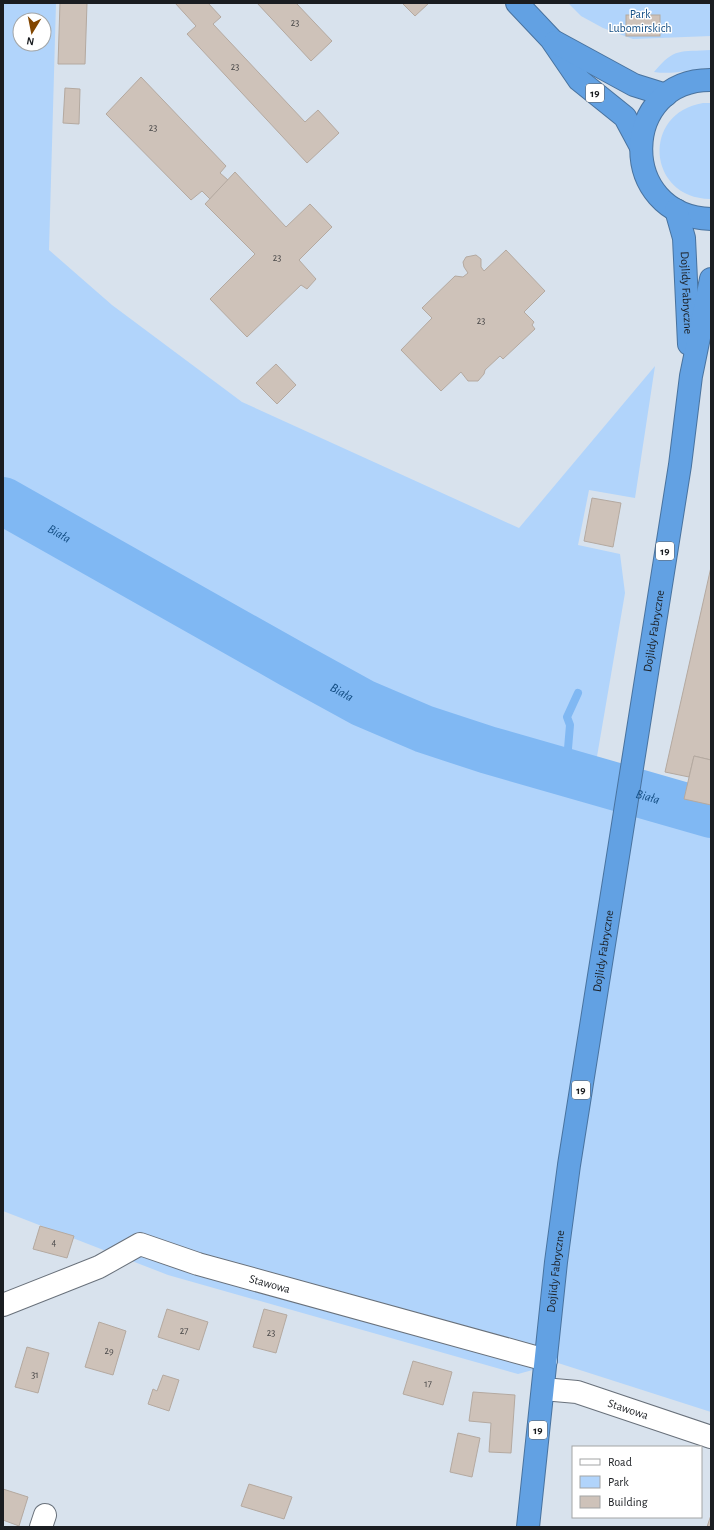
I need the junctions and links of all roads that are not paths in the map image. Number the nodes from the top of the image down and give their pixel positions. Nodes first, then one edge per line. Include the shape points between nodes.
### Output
1 (517, 3) edge
2 (550, 39) junction
3 (711, 80) edge
4 (666, 95) junction
5 (640, 145) junction
6 (676, 210) junction
7 (711, 218) edge
8 (711, 279) edge
9 (691, 376) junction
10 (3, 1305) edge
11 (546, 1360) junction
12 (543, 1389) junction
13 (711, 1437) edge
14 (528, 1527) edge

1 - 2 highway, 19
2 - 4 highway, 19 via 634,85
2 - 5 highway, 19 via 579,80 625,117
3 - 4 highway via 694,82
4 - 5 highway via 649,116
5 - 6 highway, 19 via 641,160 649,183 657,195
6 - 7 highway via 700,218
6 - 9 highway, Dojlidy Fabryczne / 19 via 684,238
8 - 9 highway, Dojlidy Fabryczne / 19
9 - 11 highway, Dojlidy Fabryczne / 19 via 680,465 571,1151
10 - 11 street, Stawowa via 99,1267 140,1244 198,1264
11 - 12 highway, Dojlidy Fabryczne / 19
12 - 13 street, Stawowa via 577,1392
12 - 14 highway, Dojlidy Fabryczne / 19

